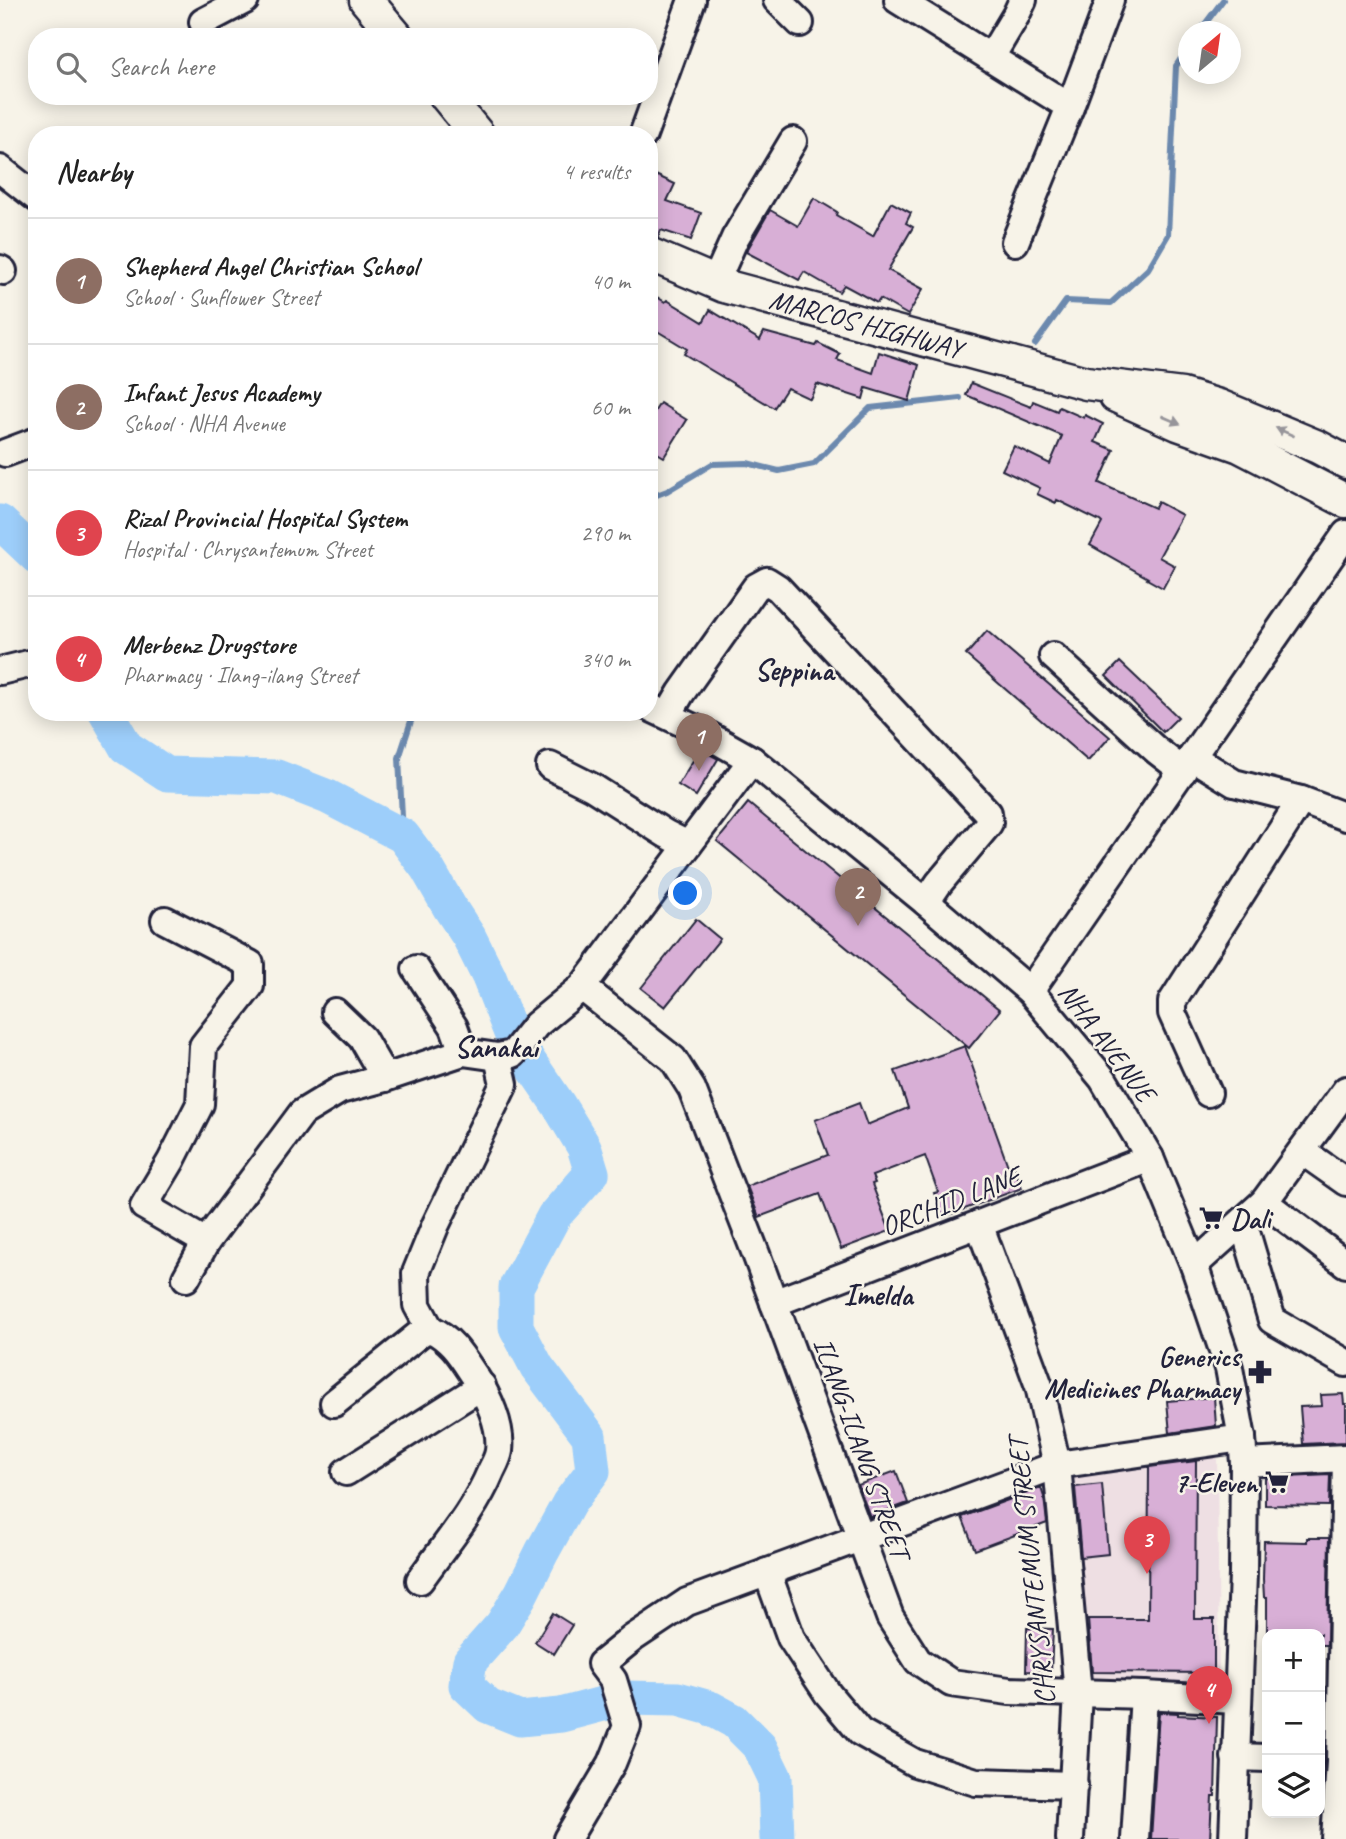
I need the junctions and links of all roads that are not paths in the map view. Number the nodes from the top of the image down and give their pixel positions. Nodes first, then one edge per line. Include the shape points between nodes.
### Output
1 (245, 0) edge
2 (366, 0) edge
3 (692, 0) edge
4 (777, 0) edge
5 (898, 0) edge
6 (1023, 0) edge
7 (1111, 0) edge
8 (202, 22) dead end
9 (800, 23) dead end
10 (389, 28) edge
11 (991, 57) junction
12 (658, 94) edge
13 (453, 105) edge
14 (654, 105) edge
15 (1070, 107) junction
16 (471, 126) edge
17 (646, 126) edge
18 (793, 141) dead end
19 (0, 169) edge
20 (28, 191) edge
21 (1014, 242) dead end
22 (658, 258) edge
23 (715, 283) junction
24 (1086, 383) junction
25 (28, 444) edge
26 (5, 453) dead end
27 (1346, 462) edge
28 (1346, 501) edge
29 (1346, 534) edge
30 (1053, 656) dead end
31 (28, 664) edge
32 (0, 671) edge
33 (659, 711) edge
34 (752, 760) junction
35 (1187, 764) junction
36 (551, 766) dead end
37 (1301, 800) junction
38 (1346, 817) edge
39 (688, 845) junction
40 (926, 902) junction
41 (165, 920) dead end
42 (416, 969) dead end
43 (582, 987) junction
44 (1030, 991) junction
45 (335, 1012) dead end
46 (463, 1052) junction
47 (506, 1056) junction
48 (385, 1078) junction
49 (1208, 1093) dead end
50 (1345, 1093) edge
51 (1302, 1151) junction
52 (1150, 1158) junction
53 (1346, 1182) edge
54 (1264, 1202) junction
55 (1242, 1222) junction
56 (979, 1224) junction
57 (206, 1242) junction
58 (1346, 1264) edge
59 (1194, 1265) junction
60 (186, 1278) dead end
61 (774, 1303) junction
62 (430, 1329) junction
63 (1346, 1363) edge
64 (482, 1386) junction
65 (334, 1403) dead end
66 (1243, 1451) junction
67 (1346, 1458) edge
68 (1057, 1465) junction
69 (346, 1472) dead end
70 (861, 1537) junction
71 (767, 1573) junction
72 (420, 1580) dead end
73 (1078, 1693) junction
74 (1144, 1695) junction
75 (1237, 1700) junction
76 (1235, 1757) junction
77 (1262, 1758) edge
78 (1335, 1761) edge
79 (1074, 1785) junction
80 (567, 1839) edge
81 (1070, 1839) edge
82 (1135, 1839) edge
83 (1233, 1839) edge
84 (1335, 1839) edge

1 - 8 street
2 - 10 main road
3 - 12 street
4 - 9 street
5 - 11 street
6 - 11 street
7 - 15 street
11 - 15 street
13 - 16 main road
14 - 17 street
15 - 21 street
18 - 23 street via 735,238
19 - 20 street
22 - 23 main road, MARCOS HIGHWAY
23 - 24 main road, MARCOS HIGHWAY
27 -> 24 main road, MARCOS HIGHWAY via 1219,405 1182,395
24 -> 28 main road, MARCOS HIGHWAY via 1240,446
25 - 26 street
29 - 35 street
30 - 35 street via 1156,750
31 - 32 street
33 - 34 street, NHA AVENUE
33 - 40 street via 681,692 756,587 767,581 778,588 988,813 986,827
34 - 39 street
34 - 40 street, NHA AVENUE
35 - 37 street via 1234,783
35 - 44 street
36 - 39 street
37 - 38 street
37 - 49 street via 1172,1002 1172,1013
39 - 43 street
40 - 44 street, NHA AVENUE
41 - 57 street via 250,964 250,986 203,1046 200,1104 144,1206
42 - 46 street via 454,1027
43 - 47 street
43 - 61 street, ILANG-ILANG STREET via 673,1059 692,1088
44 - 52 street, NHA AVENUE via 1103,1079
45 - 48 street via 362,1038
46 - 47 street
46 - 48 street
47 - 62 street via 504,1084 415,1273 417,1305
48 - 57 street via 340,1090 302,1113
50 - 51 street
51 - 53 street
51 - 54 street
52 - 56 street, ORCHID LANE
52 - 59 street, NHA AVENUE
54 - 55 street
54 - 58 street
55 - 59 street
55 - 63 street via 1272,1320
56 - 61 street, ORCHID LANE
56 - 68 street, CHRYSANTEMUM STREET via 1039,1386
57 - 60 street
59 - 66 street, NHA AVENUE via 1229,1368
61 - 70 street, ILANG-ILANG STREET
62 - 64 street via 455,1347
62 - 65 street
64 - 69 street
64 - 72 street via 497,1424 499,1454 484,1489
66 - 67 street
66 - 68 street
66 - 75 street, NHA AVENUE
67 - 78 street
68 - 70 street
68 - 73 street, CHRYSANTEMUM STREET
70 - 71 street
70 - 73 street, ILANG-ILANG STREET via 890,1616 918,1661 951,1683
71 - 79 street via 791,1638 860,1732 915,1763 976,1782
71 - 80 street via 688,1602 601,1664 613,1681 627,1726 612,1763
73 - 74 street, ILANG-ILANG STREET
73 - 79 street, CHRYSANTEMUM STREET
74 - 75 street, ILANG-ILANG STREET
74 - 82 street
75 - 76 street, NHA AVENUE
76 - 77 street
76 - 83 street, NHA AVENUE
78 - 84 street
79 - 81 street, CHRYSANTEMUM STREET

